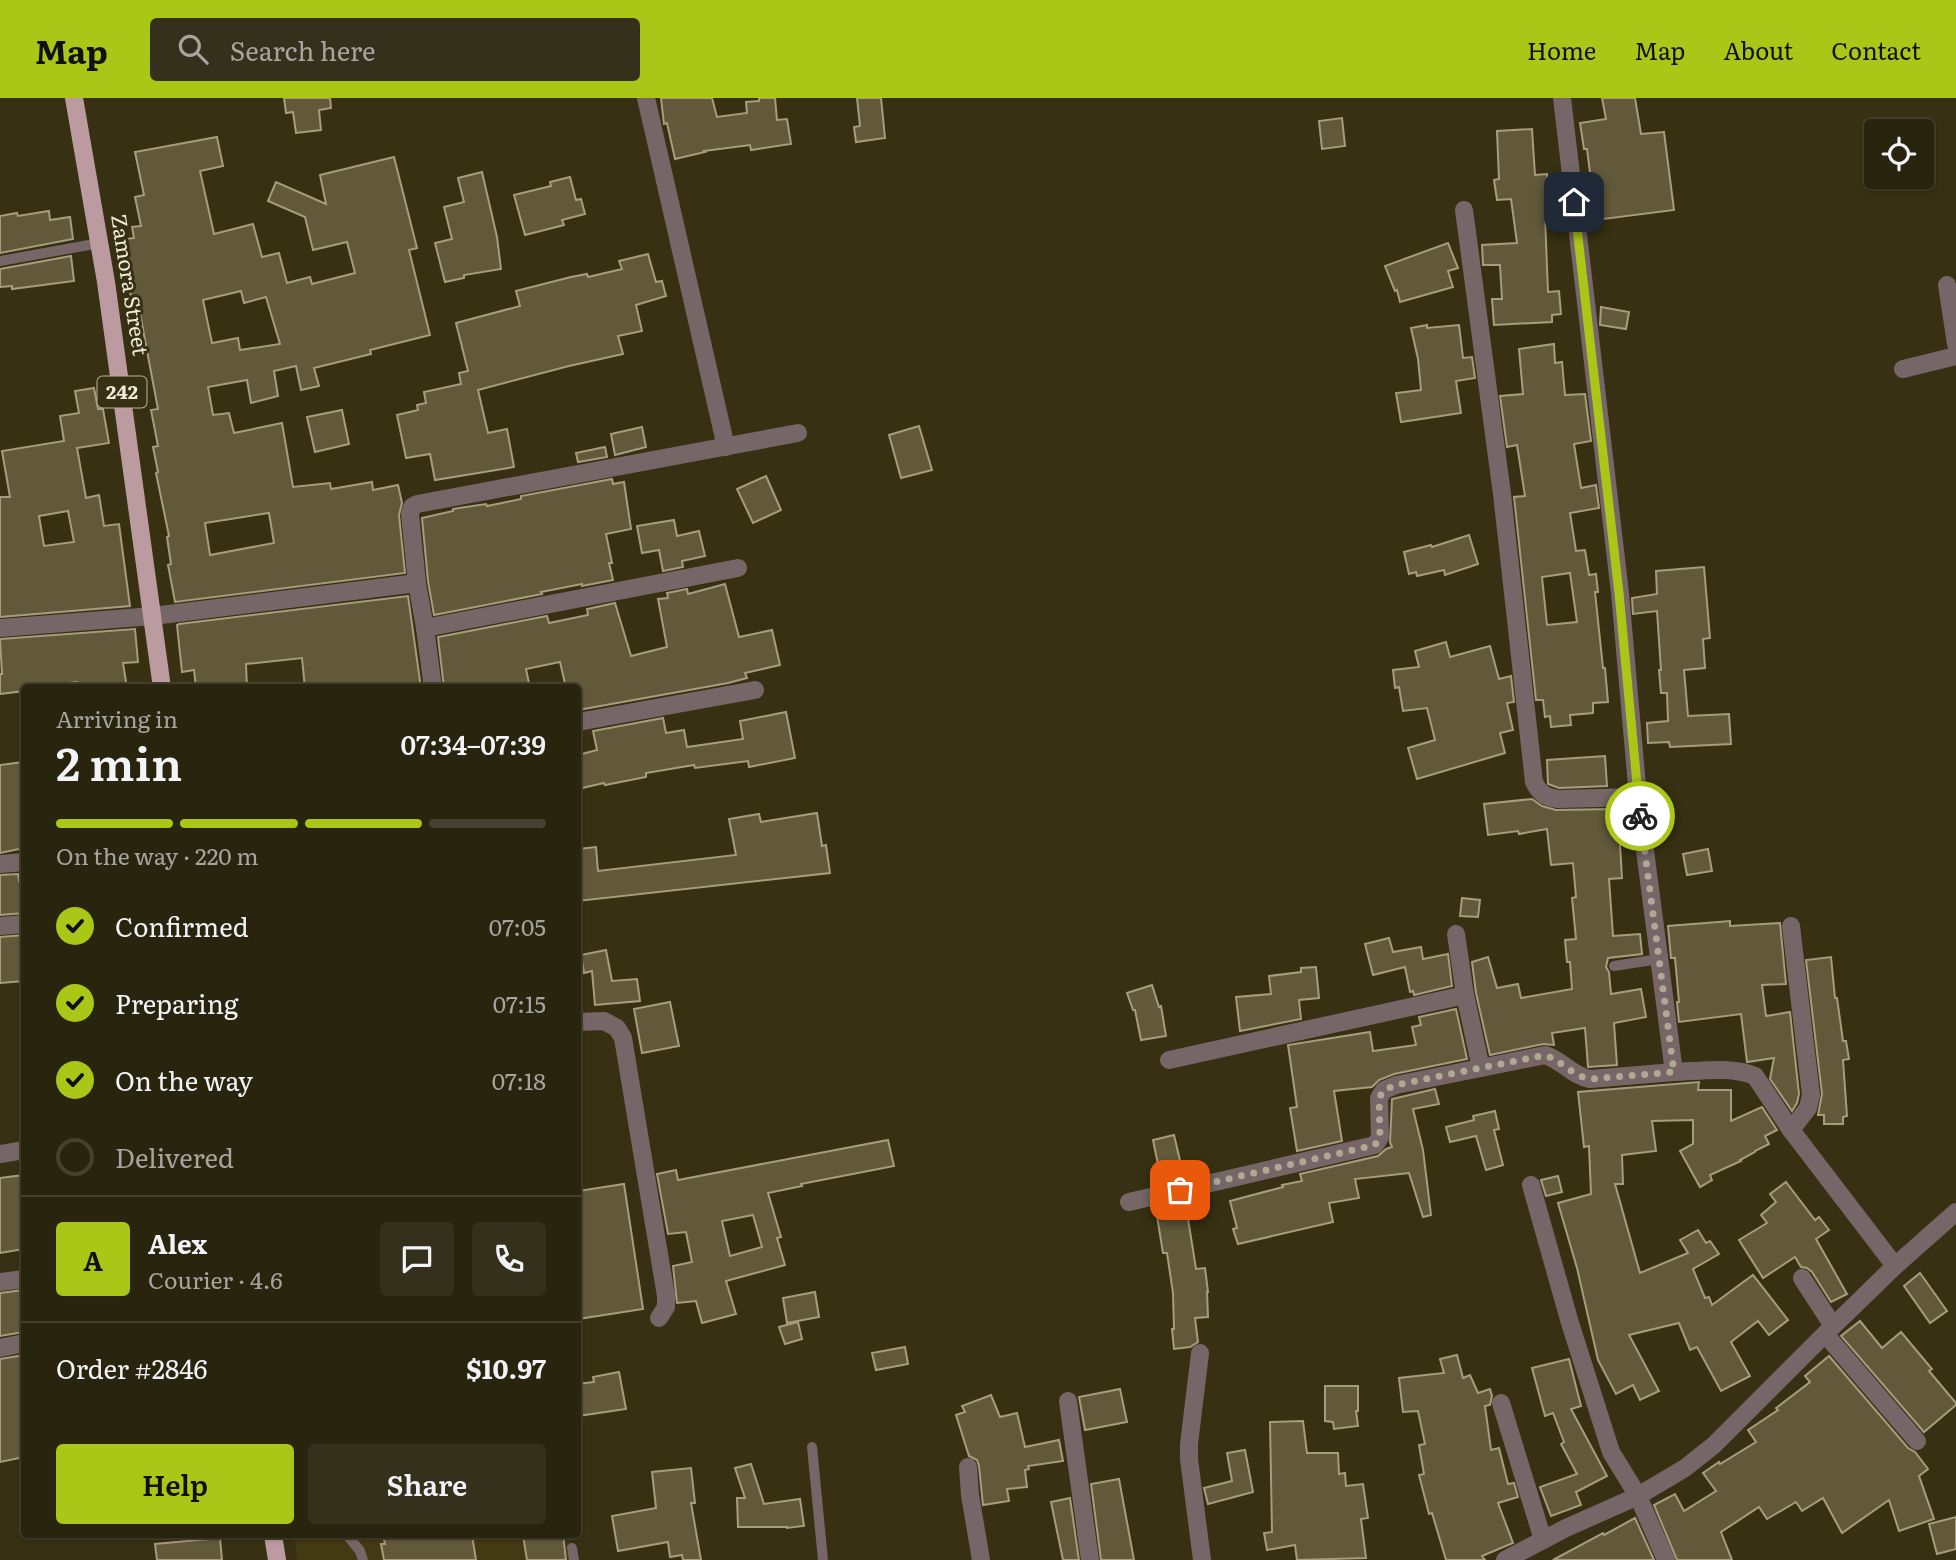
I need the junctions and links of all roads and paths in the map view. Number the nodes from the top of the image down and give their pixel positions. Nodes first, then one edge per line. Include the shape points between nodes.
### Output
1 (74, 98) edge
2 (646, 98) edge
3 (1562, 98) edge
4 (1464, 210) dead end
5 (100, 243) junction
6 (0, 261) edge
7 (1947, 285) dead end
8 (1956, 344) edge
9 (1956, 356) edge
10 (1903, 369) dead end
11 (798, 433) dead end
12 (726, 447) junction
13 (738, 568) dead end
14 (417, 583) junction
15 (153, 616) junction
16 (0, 628) edge
17 (425, 628) junction
18 (162, 684) edge
19 (432, 684) edge
20 (755, 690) dead end
21 (581, 721) edge
22 (1638, 797) junction
23 (21, 862) edge
24 (0, 864) edge
25 (21, 924) edge
26 (0, 926) edge
27 (1791, 926) dead end
28 (1456, 934) dead end
29 (1659, 959) junction
30 (1614, 966) dead end
31 (1465, 995) junction
32 (581, 1022) edge
33 (1169, 1060) dead end
34 (1481, 1068) junction
35 (1674, 1072) junction
36 (1791, 1130) junction
37 (21, 1150) edge
38 (0, 1154) edge
39 (1531, 1185) dead end
40 (1129, 1202) dead end
41 (1956, 1212) edge
42 (1895, 1266) junction
43 (1802, 1278) dead end
44 (21, 1280) edge
45 (0, 1283) edge
46 (659, 1318) dead end
47 (1829, 1330) junction
48 (21, 1344) edge
49 (0, 1348) edge
50 (1200, 1353) dead end
51 (1068, 1401) dead end
52 (1501, 1403) dead end
53 (1917, 1441) dead end
54 (812, 1447) dead end
55 (968, 1467) dead end
56 (1638, 1496) junction
57 (273, 1538) edge
58 (349, 1538) edge
59 (1543, 1540) junction
60 (277, 1560) edge
61 (363, 1560) edge
62 (822, 1560) edge
63 (981, 1560) edge
64 (1090, 1560) edge
65 (1202, 1560) edge
66 (1505, 1560) edge
67 (1666, 1560) edge

1 - 5 main road, Zamora Street / 242
2 - 12 street
3 - 22 street via 1618,580
4 - 22 street via 1534,782 1546,797 1558,799
5 - 6 lane
5 - 15 main road, Zamora Street / 242
7 - 8 street
9 - 10 street
11 - 12 street
12 - 14 street via 417,504 410,514
13 - 17 street
14 - 15 street
14 - 17 street
15 - 16 street
15 - 18 main road, Zamora Street / 242
17 - 19 street
20 - 21 street
22 - 29 street
23 - 24 street
25 - 26 street
27 - 36 street via 1811,1095 1808,1108
28 - 31 street
29 - 30 lane
29 - 35 street
31 - 33 street
31 - 34 street
32 - 46 street via 604,1021 623,1038 666,1296
34 - 35 street via 1545,1055 1581,1078
34 - 40 street via 1384,1090 1379,1098 1380,1137 1375,1145
35 - 36 street via 1733,1070 1755,1076
36 - 42 street
37 - 38 street
39 - 56 street via 1611,1452
41 - 42 street
42 - 47 street
43 - 47 street
44 - 45 street
47 - 53 street
47 - 56 street via 1714,1445
48 - 49 street
50 - 65 street via 1189,1452
51 - 64 street
52 - 59 street
54 - 62 lane
55 - 63 street
56 - 59 street
56 - 67 street
57 - 60 main road
58 - 61 lane
59 - 66 street

